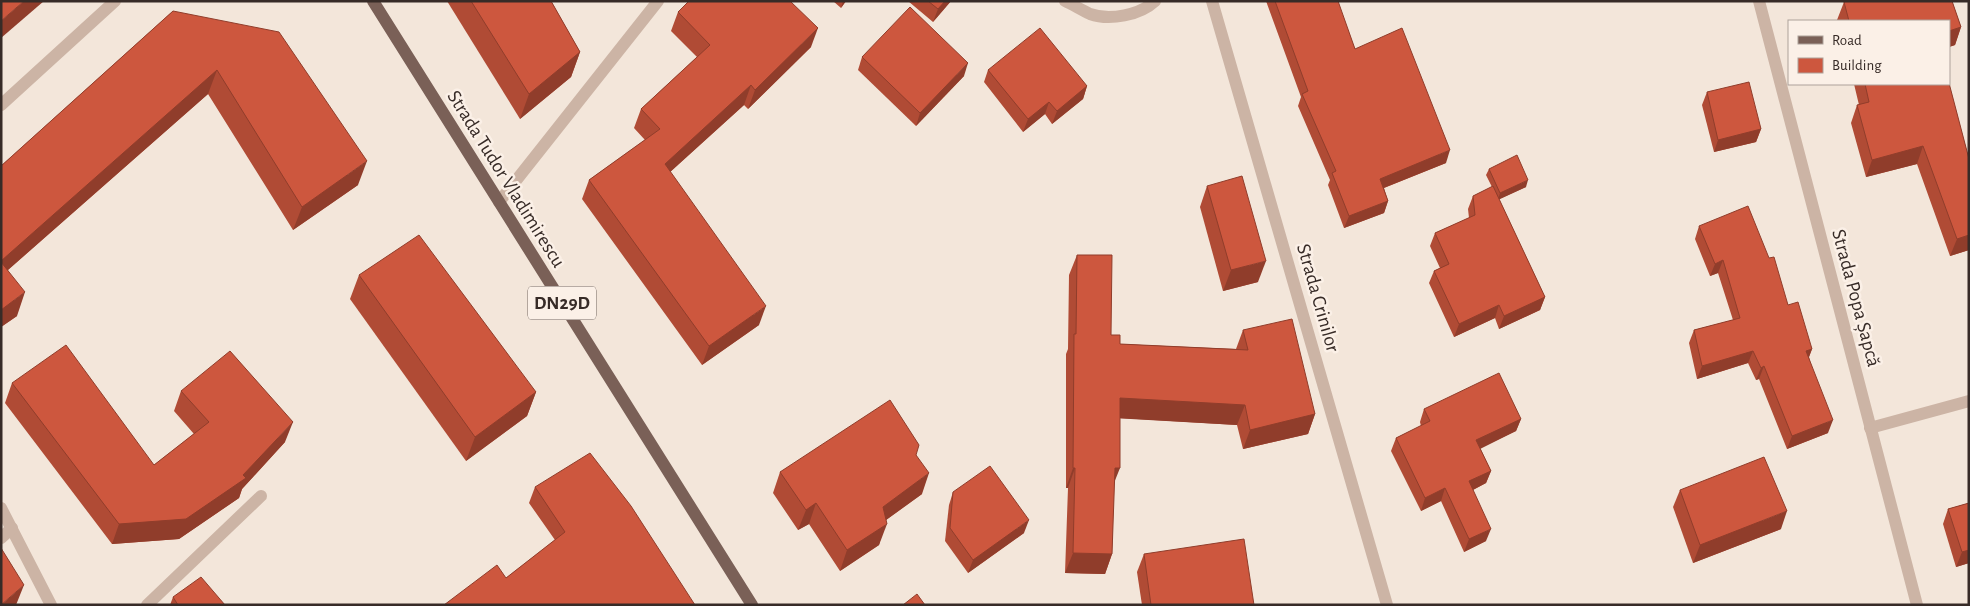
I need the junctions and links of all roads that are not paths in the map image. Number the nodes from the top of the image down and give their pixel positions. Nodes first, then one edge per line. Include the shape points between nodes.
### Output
1 (116, 1) edge
2 (372, 1) edge
3 (658, 1) edge
4 (1065, 1) edge
5 (1154, 1) edge
6 (1212, 1) edge
7 (1759, 1) edge
8 (1, 105) edge
9 (499, 202) junction
10 (1969, 400) edge
11 (1870, 428) junction
12 (261, 496) dead end
13 (1, 508) edge
14 (12, 528) junction
15 (1, 538) edge
16 (51, 605) edge
17 (147, 605) edge
18 (752, 605) edge
19 (1387, 605) edge
20 (1917, 605) edge

1 - 8 street
2 - 9 main road, Strada Tudor Vladimirescu / DN29D
3 - 9 street
4 - 5 street via 1092,14 1120,16 1146,9
6 - 19 street, Strada Crinilor
7 - 11 street, Strada Popa Șapcă
9 - 18 main road, Strada Tudor Vladimirescu / DN29D
10 - 11 street
11 - 20 street, Strada Popa Șapcă
12 - 17 street
13 - 14 street
14 - 15 street
14 - 16 street

